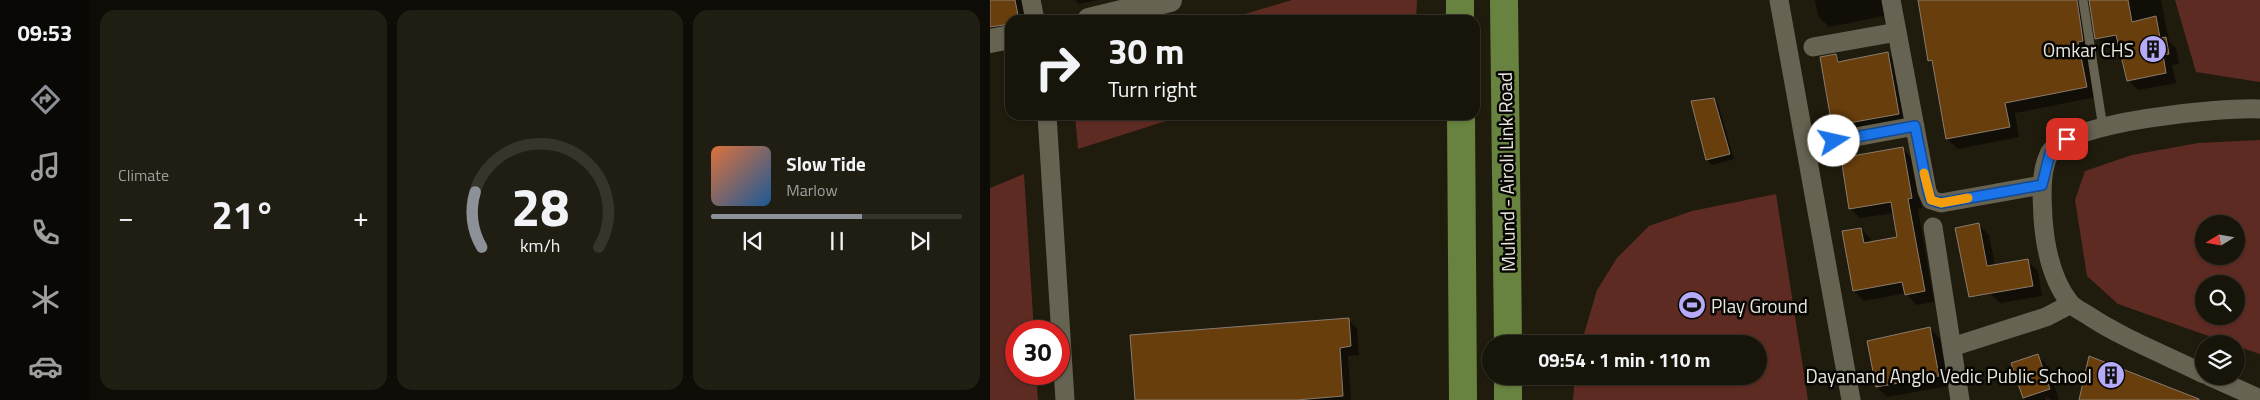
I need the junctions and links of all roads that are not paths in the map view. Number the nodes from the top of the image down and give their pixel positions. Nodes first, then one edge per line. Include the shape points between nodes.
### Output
1 (1031, 0) edge
2 (1170, 0) edge
3 (1460, 0) edge
4 (1504, 0) edge
5 (1779, 0) edge
6 (1891, 0) edge
7 (2083, 0) edge
8 (1034, 15) edge
9 (1109, 15) edge
10 (1460, 15) edge
11 (1897, 32) junction
12 (1005, 38) edge
13 (990, 41) edge
14 (1813, 47) dead end
15 (2260, 109) edge
16 (1048, 120) edge
17 (1461, 120) edge
18 (1915, 126) junction
19 (2103, 128) junction
20 (1834, 141) dead end
21 (2042, 185) junction
22 (1933, 227) dead end
23 (2071, 304) junction
24 (1508, 335) edge
25 (1952, 347) junction
26 (2195, 370) edge
27 (1508, 385) edge
28 (2229, 385) edge
29 (2260, 399) edge
30 (1065, 400) edge
31 (1463, 400) edge
32 (1508, 400) edge
33 (1851, 400) edge
34 (1960, 400) edge

1 - 8 street
2 - 9 street
3 - 10 main road
4 - 24 main road, Mulund - Airoli Link Road
5 - 33 street
6 - 11 street
7 - 19 lane
11 - 14 street
11 - 18 street
12 - 13 street
15 - 19 street via 2154,116
16 - 30 street
17 - 31 main road
18 - 20 street
18 - 21 street via 1931,200 1941,203
19 - 21 street via 2067,139 2050,153
21 - 23 street via 2044,227 2052,271
22 - 25 street
23 - 25 street via 2046,317
23 - 26 street via 2099,322
25 - 34 street
27 - 32 main road
28 - 29 street

